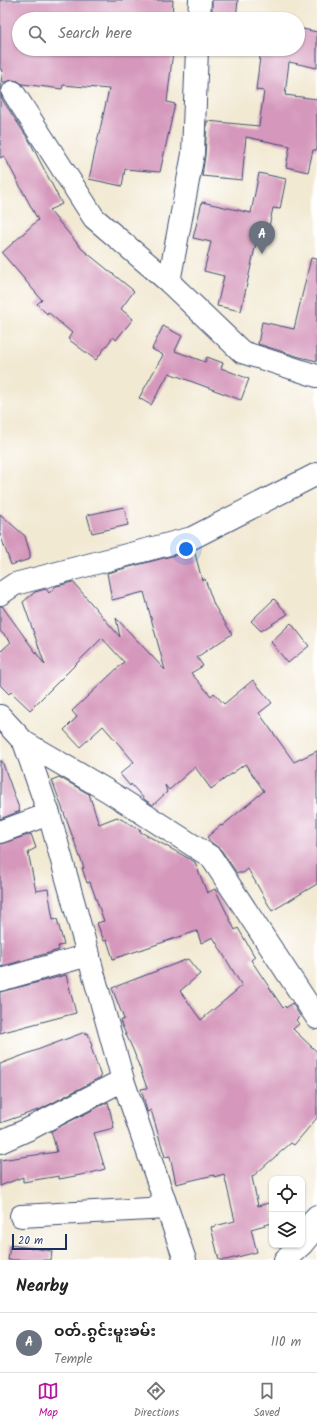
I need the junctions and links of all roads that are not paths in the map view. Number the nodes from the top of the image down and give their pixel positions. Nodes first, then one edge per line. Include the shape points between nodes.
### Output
1 (200, 0) edge
2 (199, 12) edge
3 (197, 56) edge
4 (13, 92) dead end
5 (170, 282) junction
6 (317, 376) edge
7 (317, 474) edge
8 (0, 594) edge
9 (0, 716) edge
10 (24, 742) junction
11 (49, 814) junction
12 (0, 832) edge
13 (89, 955) junction
14 (0, 980) edge
15 (317, 1018) edge
16 (124, 1080) junction
17 (0, 1142) edge
18 (167, 1208) junction
19 (21, 1216) dead end
20 (317, 1216) edge
21 (305, 1241) edge
22 (299, 1248) edge
23 (185, 1260) edge
24 (285, 1260) edge

1 - 2 street
3 - 5 street via 193,154
4 - 5 street via 94,218
5 - 6 street via 242,352
7 - 8 street via 192,538 14,584
9 - 10 street
10 - 11 street
10 - 15 street via 108,791 212,857
11 - 12 street
11 - 13 street
13 - 14 street
13 - 16 street
16 - 17 street
16 - 18 street
18 - 19 street
18 - 23 street
20 - 21 street
22 - 24 street

